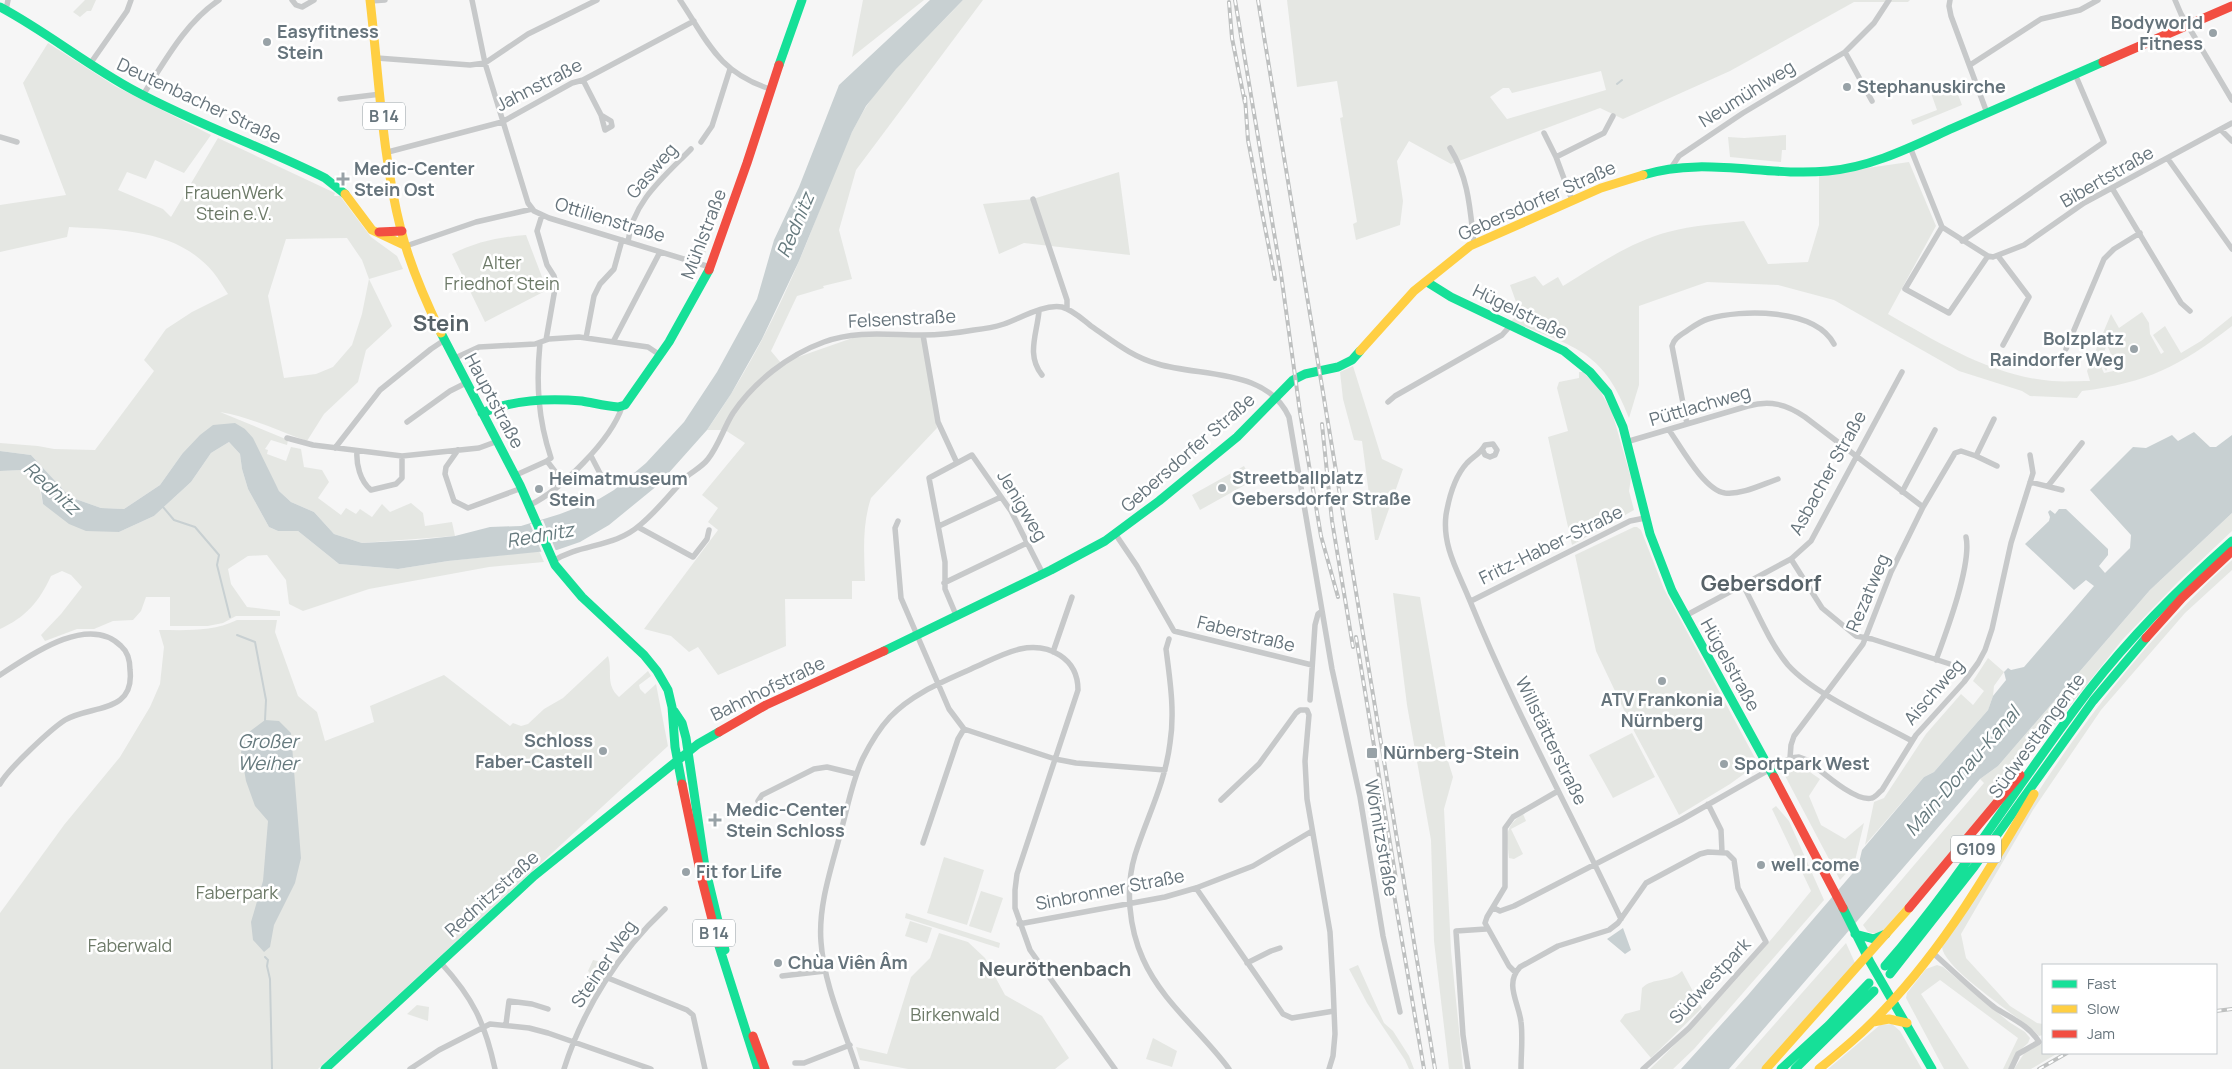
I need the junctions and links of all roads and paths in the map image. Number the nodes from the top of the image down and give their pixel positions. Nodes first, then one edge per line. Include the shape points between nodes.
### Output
1 (8, 0) edge
2 (131, 0) edge
3 (219, 0) edge
4 (292, 0) edge
5 (314, 0) edge
6 (370, 0) edge
7 (384, 0) edge
8 (472, 0) edge
9 (597, 0) edge
10 (680, 0) edge
11 (802, 0) edge
12 (1889, 0) edge
13 (1950, 0) edge
14 (2098, 0) edge
15 (2175, 0) edge
16 (2232, 6) edge
17 (3, 8) edge
18 (694, 21) junction
19 (2188, 25) junction
20 (1844, 52) junction
21 (377, 58) junction
22 (485, 63) junction
23 (90, 64) junction
24 (1970, 64) junction
25 (730, 69) junction
26 (2075, 74) junction
27 (583, 80) junction
28 (770, 89) junction
29 (381, 94) junction
30 (143, 95) junction
31 (340, 99) dead end
32 (2232, 100) edge
33 (1872, 101) dead end
34 (1987, 113) junction
35 (601, 115) dead end
36 (1613, 116) dead end
37 (502, 122) junction
38 (2232, 123) edge
39 (2221, 130) junction
40 (1544, 134) dead end
41 (0, 137) edge
42 (17, 142) dead end
43 (702, 142) dead end
44 (2232, 142) edge
45 (1910, 147) junction
46 (1450, 148) dead end
47 (691, 149) dead end
48 (388, 152) junction
49 (1556, 157) junction
50 (2168, 159) junction
51 (1671, 168) junction
52 (2112, 188) junction
53 (1033, 199) dead end
54 (1572, 200) junction
55 (532, 209) junction
56 (542, 215) junction
57 (1942, 227) junction
58 (402, 231) junction
59 (376, 232) junction
60 (2140, 233) junction
61 (625, 241) junction
62 (1962, 241) junction
63 (1474, 244) junction
64 (406, 246) junction
65 (2232, 249) edge
66 (660, 252) junction
67 (1988, 256) junction
68 (1998, 256) junction
69 (710, 267) junction
70 (1427, 282) junction
71 (1067, 309) junction
72 (1039, 311) junction
73 (2190, 311) dead end
74 (1511, 325) junction
75 (923, 335) junction
76 (586, 338) junction
77 (546, 340) junction
78 (444, 341) junction
79 (613, 342) junction
80 (540, 343) junction
81 (1834, 344) dead end
82 (2003, 345) dead end
83 (2066, 348) dead end
84 (660, 355) junction
85 (453, 359) junction
86 (1902, 372) dead end
87 (1042, 374) dead end
88 (466, 383) junction
89 (1275, 398) junction
90 (538, 401) junction
91 (1388, 402) dead end
92 (622, 407) junction
93 (482, 413) junction
94 (1994, 418) dead end
95 (407, 422) dead end
96 (1687, 424) junction
97 (1669, 430) junction
98 (1935, 430) dead end
99 (287, 438) dead end
100 (498, 441) junction
101 (1626, 442) junction
102 (2082, 443) dead end
103 (335, 448) junction
104 (458, 450) junction
105 (1483, 450) dead end
106 (357, 451) junction
107 (2030, 455) dead end
108 (402, 456) junction
109 (590, 456) junction
110 (1856, 456) junction
111 (1976, 456) junction
112 (547, 461) junction
113 (957, 464) junction
114 (1997, 466) dead end
115 (516, 475) junction
116 (1778, 479) dead end
117 (604, 481) dead end
118 (563, 482) junction
119 (2030, 482) junction
120 (2048, 486) junction
121 (522, 488) junction
122 (2062, 490) dead end
123 (1902, 492) junction
124 (1001, 497) junction
125 (530, 505) junction
126 (1923, 507) junction
127 (1645, 518) junction
128 (898, 521) dead end
129 (939, 526) junction
130 (638, 527) junction
131 (709, 530) dead end
132 (1116, 534) junction
133 (1966, 537) dead end
134 (2232, 541) edge
135 (1027, 543) junction
136 (2232, 551) edge
137 (1791, 559) junction
138 (553, 561) junction
139 (1043, 574) junction
140 (944, 583) junction
141 (1743, 584) junction
142 (1072, 597) dead end
143 (1470, 602) junction
144 (1322, 611) junction
145 (956, 615) junction
146 (1685, 616) junction
147 (918, 636) junction
148 (1866, 638) junction
149 (1168, 639) dead end
150 (1053, 652) junction
151 (866, 659) joint
152 (1936, 660) junction
153 (1950, 664) dead end
154 (1312, 665) junction
155 (0, 675) edge
156 (938, 684) junction
157 (1826, 694) junction
158 (1310, 700) dead end
159 (674, 711) junction
160 (2060, 728) junction
161 (964, 729) junction
162 (1912, 741) junction
163 (687, 752) junction
164 (1790, 758) junction
165 (679, 759) junction
166 (1055, 759) junction
167 (2047, 763) junction
168 (1769, 769) junction
169 (1165, 770) junction
170 (856, 774) junction
171 (0, 784) edge
172 (1558, 792) junction
173 (1221, 800) dead end
174 (758, 801) dead end
175 (1708, 804) junction
176 (1312, 831) junction
177 (923, 843) dead end
178 (1722, 852) junction
179 (1595, 864) junction
180 (1196, 888) junction
181 (1130, 903) junction
182 (1494, 908) junction
183 (665, 910) dead end
184 (1621, 918) junction
185 (1019, 924) junction
186 (1486, 929) junction
187 (1886, 934) junction
188 (1859, 938) junction
189 (1280, 948) dead end
190 (1933, 953) junction
191 (1869, 959) junction
192 (441, 963) junction
193 (1246, 964) junction
194 (1885, 966) dead end
195 (825, 971) junction
196 (1515, 972) junction
197 (1890, 974) dead end
198 (782, 976) dead end
199 (608, 978) junction
200 (1891, 999) junction
201 (548, 1008) dead end
202 (1334, 1011) junction
203 (1400, 1012) dead end
204 (1873, 1022) junction
205 (506, 1024) junction
206 (1907, 1024) junction
207 (482, 1027) junction
208 (574, 1042) junction
209 (850, 1045) junction
210 (795, 1063) dead end
211 (1822, 1068) edge
212 (325, 1069) edge
213 (410, 1069) edge
214 (495, 1069) edge
215 (564, 1069) edge
216 (651, 1069) edge
217 (705, 1069) edge
218 (758, 1069) edge
219 (764, 1069) edge
220 (857, 1069) edge
221 (1115, 1069) edge
222 (1229, 1069) edge
223 (1329, 1069) edge
224 (1468, 1069) edge
225 (1521, 1069) edge
226 (1643, 1069) edge
227 (1766, 1069) edge
228 (1781, 1069) edge
229 (1795, 1069) edge
230 (1932, 1069) edge
231 (2011, 1069) edge

1 - 17 street
2 - 23 street via 127,11
3 - 30 street via 190,25
4 - 5 street via 302,7
6 - 7 street
6 - 21 main road, Hauptstraße / B 14
8 - 22 street
9 - 22 street via 528,34
10 - 18 street
11 - 28 main road, Mühlstraße
12 - 20 street, Neumühlweg via 1874,23
13 - 24 street via 1951,16
14 - 24 street via 2080,10 2041,19
15 - 19 street
16 - 19 main road, Gebersdorfer Straße
17 - 23 main road, Deutenbacher Straße
18 - 25 street via 714,53
18 - 27 street, Jahnstraße
19 - 26 main road, Gebersdorfer Straße
19 - 32 street
20 - 33 street
20 - 51 street, Neumühlweg via 1743,113 1679,156
21 - 22 street via 470,65
21 - 29 main road, Hauptstraße / B 14
22 - 37 street
23 - 30 main road, Deutenbacher Straße
24 - 34 street
25 - 28 street
25 - 43 street, Gasweg via 712,126
26 - 34 main road, Gebersdorfer Straße
26 - 62 street via 2104,142
27 - 35 street
27 - 37 street, Jahnstraße
28 - 69 main road, Mühlstraße via 748,163
29 - 31 street
29 - 48 main road, Hauptstraße / B 14
30 - 59 main road, Deutenbacher Straße via 325,178 348,197
34 - 45 main road, Gebersdorfer Straße
36 - 49 street via 1604,133
37 - 48 street, Jahnstraße
37 - 55 street
38 - 39 street, Bibertstraße
39 - 44 street
39 - 50 street, Bibertstraße
40 - 49 street
41 - 42 street
45 - 51 main road, Gebersdorfer Straße via 1865,165 1828,171 1717,165
45 - 57 street
46 - 63 street via 1467,186
47 - 61 street, Gasweg via 638,208
48 - 58 main road, Hauptstraße / B 14
49 - 54 street
50 - 52 street, Bibertstraße
50 - 65 street
51 - 54 main road, Gebersdorfer Straße via 1623,180
52 - 60 street
52 - 68 street, Bibertstraße via 2084,203 2036,238
53 - 71 street via 1067,300
54 - 63 main road, Gebersdorfer Straße
55 - 56 street, Ottilienstraße
55 - 64 street via 476,222
56 - 61 street, Ottilienstraße
56 - 77 street via 538,234 556,283
57 - 62 street, Bibertstraße
57 - 67 street via 1905,289 1949,313
58 - 59 main road
58 - 64 main road, Hauptstraße / B 14
59 - 64 main road, Deutenbacher Straße
60 - 73 street via 2181,302
60 - 83 street via 2104,259
61 - 66 street, Ottilienstraße
61 - 76 street, Gasweg via 614,269 594,296
62 - 67 street, Bibertstraße
63 - 70 main road, Gebersdorfer Straße
64 - 78 main road, Hauptstraße / B 14
66 - 69 street, Ottilienstraße
66 - 79 street
67 - 68 street, Bibertstraße
68 - 82 street via 2029,297
69 - 84 main road, Mühlstraße via 702,288
70 - 74 main road, Hügelstraße
70 - 89 main road, Gebersdorfer Straße via 1408,298 1352,360 1296,378
71 - 72 street, Felsenstraße
71 - 89 street via 1134,355 1160,365 1243,380 1262,387
72 - 75 street, Felsenstraße via 1002,325
72 - 87 street via 1032,352 1034,364
74 - 91 street via 1502,335
74 - 101 main road, Hügelstraße via 1560,348 1590,372 1611,399
75 - 113 street via 938,422
75 - 130 street, Felsenstraße via 859,334 826,341 780,366 750,391 732,415 710,458
76 - 77 street
76 - 79 street
77 - 80 street
78 - 85 main road, Hauptstraße / B 14
78 - 103 street via 430,348 380,390
79 - 84 street via 648,347
80 - 85 street via 479,347
80 - 90 street
81 - 96 street via 1821,330 1784,316 1744,312 1707,319 1676,339 1672,346
84 - 92 main road, Mühlstraße
85 - 88 main road, Hauptstraße / B 14
86 - 110 street, Asbacher Straße
88 - 93 main road, Hauptstraße / B 14
88 - 95 street
89 - 132 main road, Gebersdorfer Straße via 1237,437
89 - 144 street, Wörnitzstraße via 1289,417
90 - 92 main road via 588,402
90 - 93 main road via 505,404
90 - 112 street via 550,458
92 - 109 street, Mühlstraße
93 - 100 main road, Hauptstraße / B 14
94 - 111 street
96 - 97 street, Püttlachweg
96 - 110 street, Püttlachweg via 1759,403 1779,404 1797,411
97 - 101 street, Püttlachweg
97 - 116 street via 1706,481 1719,491 1738,491
98 - 123 street
99 - 103 street
100 - 104 street via 479,448
100 - 115 main road, Hauptstraße / B 14
101 - 127 main road, Hügelstraße
102 - 120 street
103 - 106 street
104 - 108 street
104 - 121 street via 445,474 454,501 468,508
105 - 143 street, Willstätterstraße via 1459,475 1446,515 1447,544
106 - 108 street
106 - 108 street via 358,467 370,490 396,484 402,478
107 - 119 street, Aischweg via 2033,466
109 - 117 street
109 - 118 street, Mühlstraße
110 - 123 street, Püttlachweg
110 - 137 street, Asbacher Straße via 1810,541
111 - 114 street, Rezatweg
111 - 126 street, Rezatweg via 1961,451 1955,453
112 - 115 street
112 - 118 street
113 - 124 street, Jenigweg via 972,455
113 - 129 street via 929,478
115 - 121 main road, Hauptstraße / B 14
118 - 125 street, Mühlstraße
119 - 120 street
119 - 162 street, Aischweg via 2011,543 1985,650 1964,682
120 - 122 street
121 - 125 main road, Hauptstraße / B 14
123 - 126 street, Püttlachweg
124 - 129 street
124 - 135 street, Jenigweg
125 - 138 main road, Hauptstraße / B 14
126 - 148 street, Rezatweg via 1891,572
127 - 143 street, Fritz-Haber-Straße via 1630,522
127 - 146 main road, Hügelstraße via 1659,562
128 - 147 street via 894,528 898,588
129 - 140 street via 945,562
130 - 131 street via 693,557 707,539
130 - 138 street, Felsenstraße via 615,541 575,550
132 - 139 main road, Gebersdorfer Straße
132 - 154 street, Faberstraße via 1174,631
133 - 152 street via 1968,546 1960,583
134 - 160 main road, Südwesttangente / G109 via 2151,618
135 - 139 street, Jenigweg
135 - 140 street
136 - 167 main road, Südwesttangente / G109 via 2140,644
137 - 141 street, Asbacher Straße
137 - 148 street via 1822,608 1856,636
138 - 159 main road, B 14 via 582,597 652,664 665,684
139 - 145 main road, Gebersdorfer Straße
140 - 145 street
141 - 146 street, Asbacher Straße
141 - 157 street via 1787,664
142 - 150 street
143 - 172 street, Willstätterstraße via 1512,700
144 - 154 street, Wörnitzstraße via 1315,625
144 - 203 street, Wörnitzstraße
145 - 147 main road, Gebersdorfer Straße
146 - 168 main road, Hügelstraße
147 - 151 main road, Gebersdorfer Straße
147 - 156 street
148 - 152 street
148 - 157 street, Rezatweg
149 - 169 street via 1166,649 1172,718
150 - 156 street via 1019,650
150 - 166 street via 1060,654 1074,668 1078,685
151 - 163 main road, Bahnhofstraße via 742,717
152 - 153 street
154 - 158 street, Wörnitzstraße
155 - 171 street via 59,641 73,636 97,635 117,642 127,653 131,677 125,694 114,704 76,714 64,721 18,762
156 - 161 street via 949,709
156 - 170 street via 914,697 890,718 871,743
157 - 162 street
157 - 164 street, Rezatweg via 1794,736
159 - 163 main road, B 14 via 682,723
159 - 165 main road, B 14
160 - 187 main road
160 - 194 main road, Südwesttangente / G109 via 1957,875
161 - 166 street
161 - 177 street
162 - 164 street, Aischweg via 1882,790 1872,798 1852,793 1802,758
163 - 165 main road, Rednitzstraße
163 - 219 main road, B 14 via 697,824 713,901 736,986
164 - 168 street
165 - 192 main road, Rednitzstraße via 534,876
165 - 218 main road, B 14 via 707,906
166 - 169 street
166 - 185 street via 1017,874 1015,890
167 - 190 main road via 2037,789
167 - 197 main road, Südwesttangente / G109 via 1954,894
168 - 175 street
168 - 188 main road, Hügelstraße
169 - 181 street via 1134,856
170 - 174 street via 827,767 814,769 762,795
170 - 195 street via 823,910 820,941
172 - 179 street, Willstätterstraße
172 - 182 street via 1514,817 1505,828 1505,887
173 - 176 street via 1259,764 1296,713 1307,710 1306,781
175 - 178 street via 1721,830
175 - 179 street
176 - 180 street, Sinbronner Straße via 1253,866
176 - 202 street via 1330,932
178 - 184 street via 1700,854 1646,883
178 - 226 street, Südwestpark via 1734,860 1738,888 1766,942 1689,1028
179 - 182 street via 1506,910
179 - 184 street
180 - 181 street, Sinbronner Straße
180 - 193 street
181 - 185 street, Sinbronner Straße
181 - 222 street via 1133,930 1154,979
182 - 186 street via 1486,920
183 - 199 street, Steiner Weg via 634,942
184 - 196 street via 1609,930 1558,946
185 - 221 street via 1030,950
186 - 196 street
186 - 224 street via 1456,931
187 - 188 main road via 1874,939
187 - 191 main road
188 - 191 main road, Hügelstraße
189 - 193 street
190 - 200 main road
190 - 231 street via 1994,1006 2026,1027 2039,1042 2018,1054
191 - 200 main road, Hügelstraße
191 - 227 main road
192 - 207 street via 473,1003
192 - 212 main road, Rednitzstraße
193 - 202 street via 1286,1017
195 - 198 street
195 - 209 street
196 - 225 street via 1512,982 1521,1021
199 - 208 street, Steiner Weg
199 - 217 street via 693,1015
200 - 204 main road
200 - 206 main road, Hügelstraße
201 - 205 street via 509,1001
202 - 223 street via 1335,1034
204 - 206 main road via 1890,1019
204 - 211 main road
205 - 207 street
205 - 208 street
206 - 230 main road, Hügelstraße
207 - 213 street
207 - 214 street
208 - 215 street, Steiner Weg
208 - 216 street
209 - 210 street via 804,1063
209 - 220 street
228 - 229 main road via 1872,987 1837,1030

